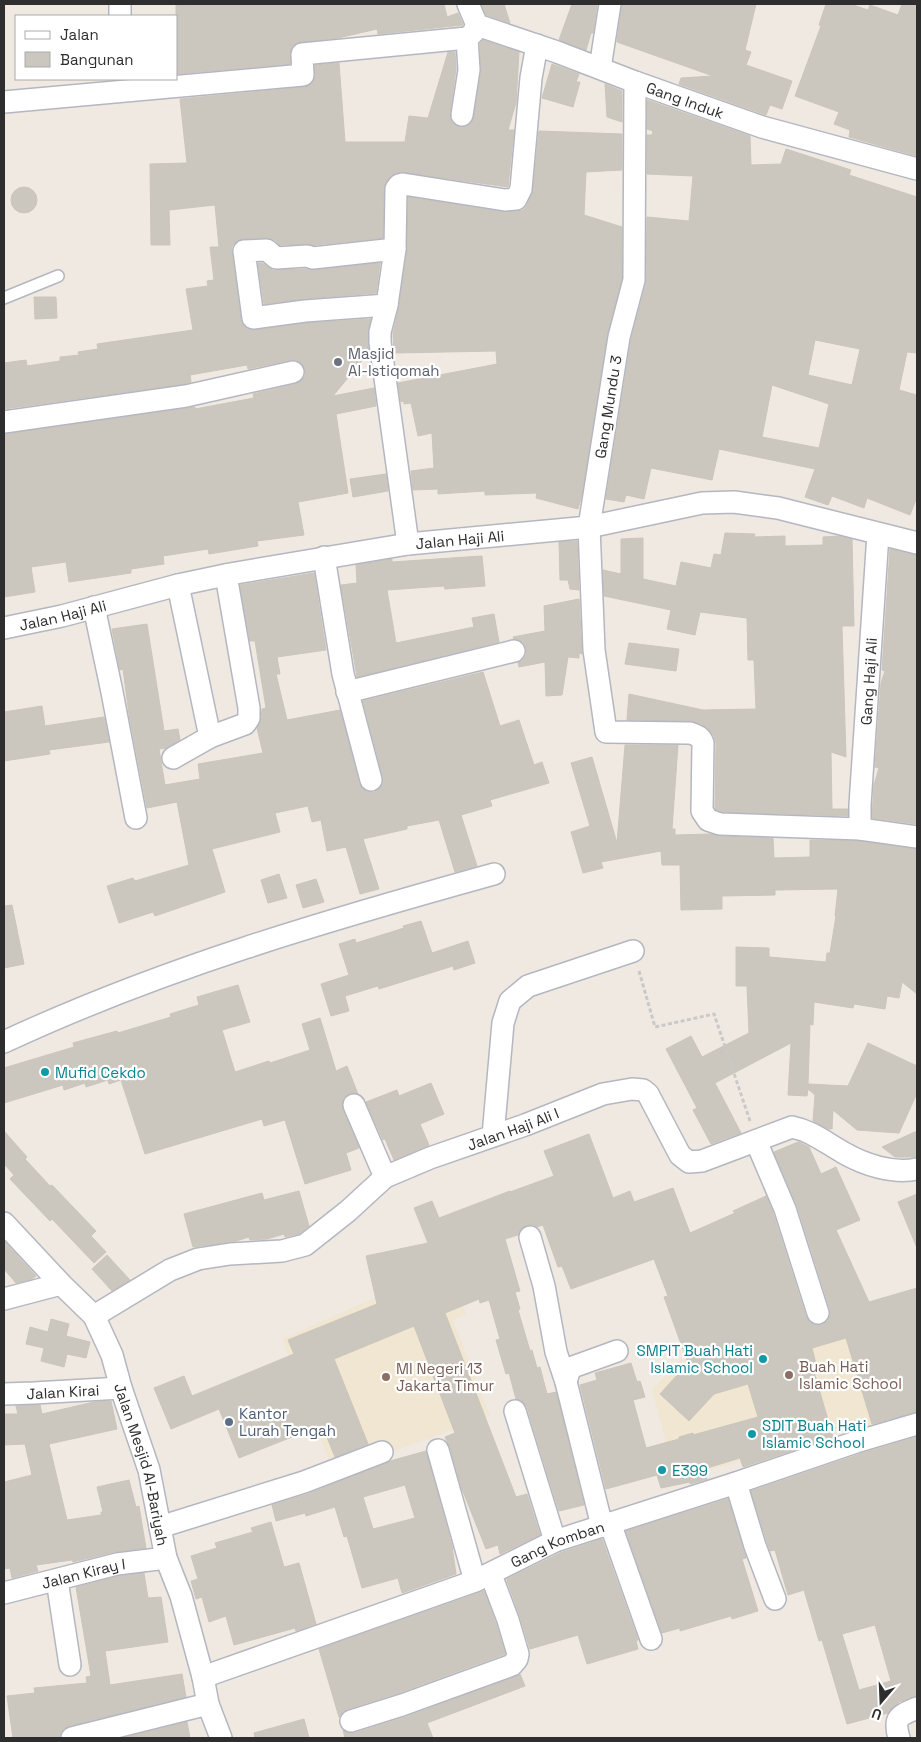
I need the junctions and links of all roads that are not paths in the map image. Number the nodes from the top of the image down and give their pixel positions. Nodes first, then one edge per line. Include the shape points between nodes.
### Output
1 (468, 4) edge
2 (610, 4) edge
3 (472, 31) junction
4 (537, 45) junction
5 (600, 68) junction
6 (635, 82) junction
7 (122, 85) edge
8 (4, 102) edge
9 (462, 115) dead end
10 (917, 169) edge
11 (395, 249) junction
12 (58, 276) dead end
13 (4, 298) edge
14 (387, 305) junction
15 (293, 372) dead end
16 (4, 422) edge
17 (589, 527) junction
18 (878, 534) junction
19 (917, 543) edge
20 (408, 544) junction
21 (324, 557) junction
22 (226, 575) junction
23 (178, 585) junction
24 (94, 607) junction
25 (4, 628) edge
26 (514, 651) dead end
27 (348, 692) junction
28 (210, 737) junction
29 (173, 758) dead end
30 (371, 780) dead end
31 (136, 818) dead end
32 (860, 830) junction
33 (917, 837) edge
34 (494, 874) dead end
35 (633, 951) road end
36 (4, 1042) edge
37 (354, 1105) dead end
38 (493, 1136) junction
39 (756, 1141) junction
40 (917, 1169) edge
41 (385, 1177) junction
42 (4, 1223) edge
43 (530, 1237) dead end
44 (61, 1284) junction
45 (4, 1298) edge
46 (818, 1313) dead end
47 (94, 1316) junction
48 (617, 1351) dead end
49 (566, 1382) junction
50 (121, 1388) junction
51 (4, 1394) edge
52 (515, 1411) dead end
53 (917, 1424) edge
54 (438, 1450) dead end
55 (382, 1452) dead end
56 (736, 1483) junction
57 (606, 1524) junction
58 (160, 1527) junction
59 (555, 1541) junction
60 (166, 1558) junction
61 (483, 1578) junction
62 (57, 1580) junction
63 (4, 1592) edge
64 (775, 1599) dead end
65 (651, 1639) dead end
66 (70, 1665) dead end
67 (203, 1677) junction
68 (208, 1704) junction
69 (917, 1708) edge
70 (351, 1721) dead end
71 (72, 1738) edge
72 (220, 1738) edge
73 (899, 1738) edge

1 - 3 street
2 - 5 street
3 - 4 street, Gang Induk
3 - 7 street via 302,54 303,75
3 - 9 street
4 - 5 street, Gang Induk
4 - 11 street via 519,195 512,200 399,185 396,189
5 - 6 street, Gang Induk
6 - 10 street, Gang Induk via 762,127
6 - 17 street, Gang Mundu 3 via 634,280 619,337
7 - 8 street
11 - 14 street
11 - 14 street via 313,258 276,258 267,250 244,251 253,318
12 - 13 lane
14 - 20 street via 380,342
15 - 16 street via 186,396
17 - 18 street, Jalan Haji Ali via 702,503 734,502 778,508
17 - 20 street, Jalan Haji Ali
17 - 32 street, Gang Mundu 3 via 594,650 606,732 690,734 701,738 702,811 712,822
18 - 19 street, Jalan Haji Ali
18 - 32 street, Gang Haji Ali
20 - 21 street, Jalan Haji Ali
21 - 22 street, Jalan Haji Ali
21 - 27 street
22 - 23 street, Jalan Haji Ali
22 - 28 street via 249,718 245,724
23 - 24 street, Jalan Haji Ali
23 - 28 street
24 - 25 street, Jalan Haji Ali
24 - 31 street
26 - 27 street
27 - 30 street
28 - 29 street
32 - 33 street
34 - 36 street via 371,908 180,970 57,1017
35 - 38 street via 528,986 510,1001 503,1023
37 - 41 street
38 - 39 street, Jalan Haji Ali I via 603,1094 632,1089 648,1094 680,1155 689,1162 702,1161
38 - 41 street, Jalan Haji Ali I
39 - 40 street, Jalan Haji Ali I via 798,1128 845,1154 879,1167 905,1172
39 - 46 street via 785,1210
41 - 47 street, Jalan Haji Ali I via 305,1245 282,1251 198,1259 170,1270
42 - 44 street, Jalan Mesjid Al-Bariyah
43 - 49 street
44 - 45 street
44 - 47 street, Jalan Mesjid Al-Bariyah
47 - 50 street, Jalan Mesjid Al-Bariyah via 112,1355
48 - 49 street via 570,1368
49 - 57 street
50 - 51 street, Jalan Kirai
50 - 58 street, Jalan Mesjid Al-Bariyah via 149,1470
52 - 59 street
53 - 56 street, Gang Komban
54 - 61 street
55 - 58 street via 304,1482
56 - 57 street, Gang Komban
56 - 64 street
57 - 59 street, Gang Komban
57 - 65 street
58 - 60 street, Jalan Mesjid Al-Bariyah
59 - 61 street, Gang Komban
60 - 62 street, Jalan Kiray I via 116,1564
60 - 67 street, Jalan Mesjid Al-Bariyah via 181,1596
61 - 67 street, Gang Komban
61 - 70 street via 508,1620 517,1660 512,1665
62 - 63 street, Jalan Kiray I
62 - 66 street
67 - 68 street, Jalan Mesjid Al-Bariyah
68 - 71 street
68 - 72 street, Jalan Mesjid Al-Bariyah
69 - 73 street via 897,1720

